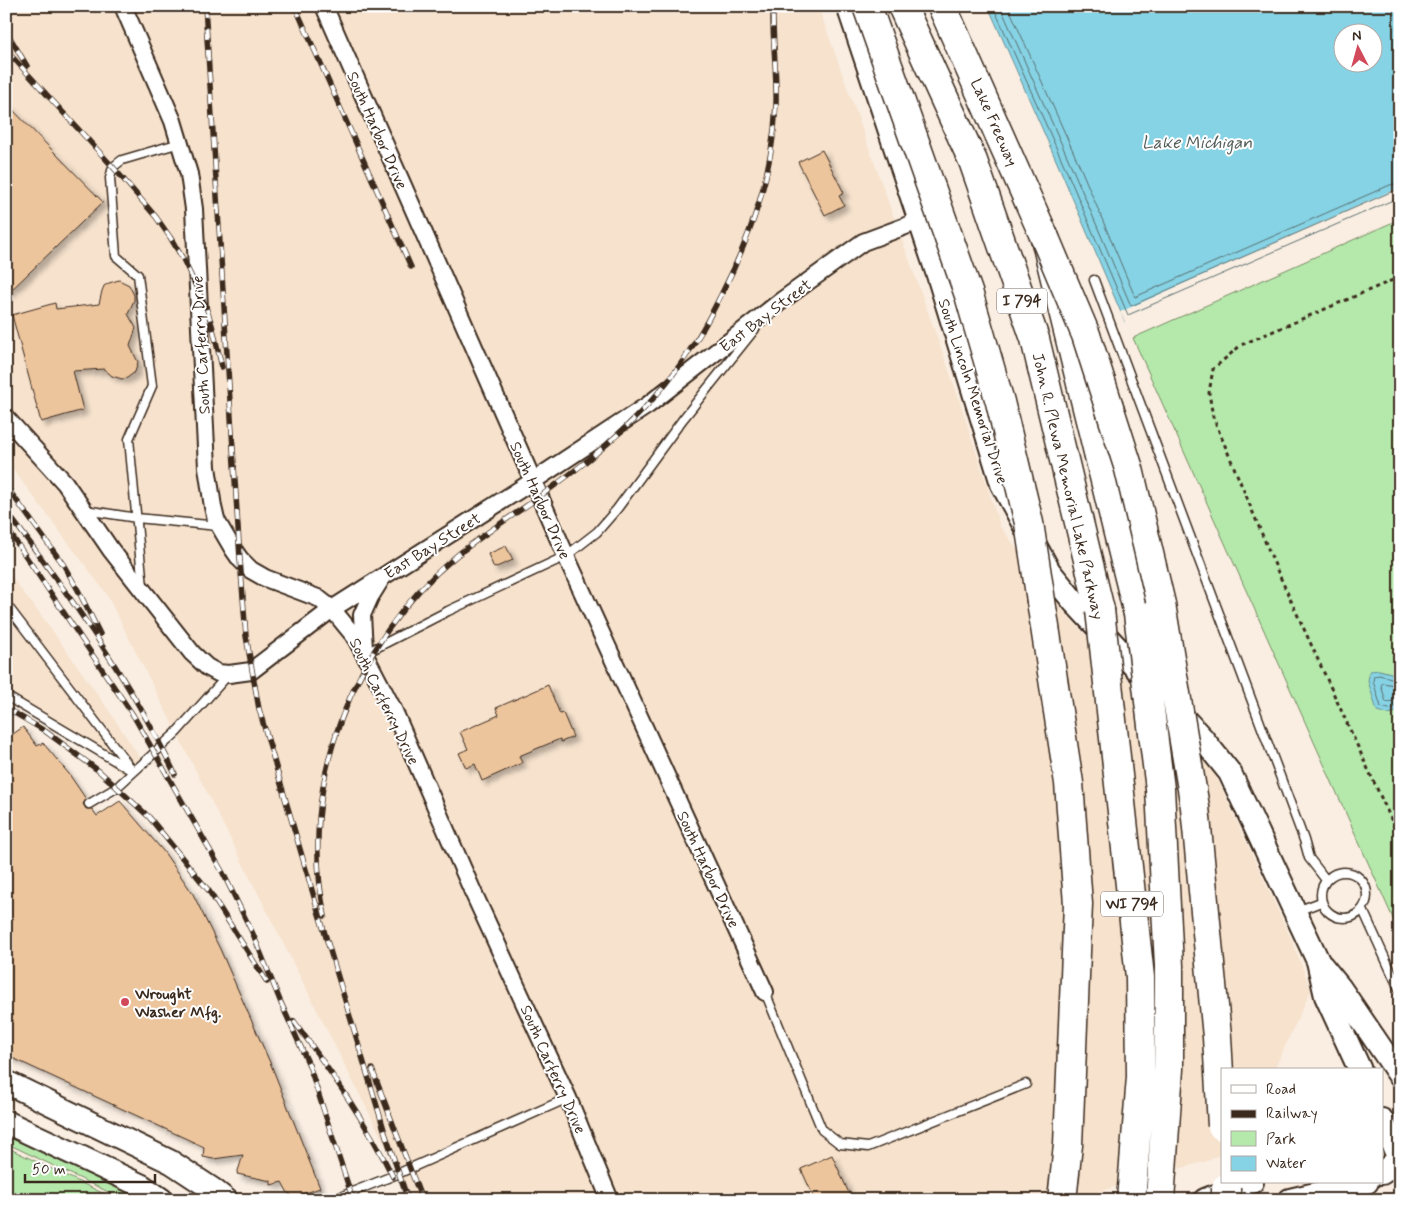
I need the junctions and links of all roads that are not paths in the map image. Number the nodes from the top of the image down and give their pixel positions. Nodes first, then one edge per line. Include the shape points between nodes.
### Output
1 (123, 6) edge
2 (324, 6) edge
3 (848, 6) edge
4 (868, 6) edge
5 (902, 6) edge
6 (942, 6) edge
7 (180, 143) junction
8 (919, 221) junction
9 (1045, 238) junction
10 (1094, 280) dead end
11 (772, 308) junction
12 (6, 418) edge
13 (533, 481) junction
14 (84, 510) junction
15 (137, 518) junction
16 (220, 526) junction
17 (566, 556) junction
18 (381, 578) junction
19 (144, 591) junction
20 (6, 604) edge
21 (332, 609) junction
22 (1100, 610) joint
23 (1138, 614) joint
24 (364, 654) junction
25 (228, 674) junction
26 (6, 696) edge
27 (133, 771) junction
28 (89, 804) dead end
29 (1326, 880) junction
30 (1321, 902) junction
31 (1363, 910) junction
32 (1295, 912) junction
33 (1318, 961) junction
34 (1400, 991) edge
35 (765, 992) joint
36 (1339, 1026) junction
37 (1342, 1068) edge
38 (1359, 1068) edge
39 (1400, 1076) edge
40 (6, 1082) edge
41 (1026, 1084) dead end
42 (568, 1098) junction
43 (1221, 1104) edge
44 (6, 1122) edge
45 (1384, 1126) edge
46 (1394, 1155) edge
47 (1225, 1184) edge
48 (1247, 1184) edge
49 (1358, 1184) edge
50 (162, 1200) edge
51 (226, 1200) edge
52 (332, 1200) edge
53 (610, 1200) edge
54 (1062, 1200) edge
55 (1131, 1200) edge
56 (1160, 1200) edge
57 (1205, 1200) edge
58 (1226, 1200) edge
59 (1290, 1200) edge

1 - 7 street, South Carferry Drive
2 - 13 street, South Harbor Drive
3 - 8 street, South Lincoln Memorial Drive
4 - 54 highway, bridge via 969,295 1000,402 1029,523 1069,783 1078,904 1068,1145
5 - 22 highway, John R. Plewa Memorial Lake Parkway / I 794 via 973,161 1035,339
6 - 9 highway, Lake Freeway / I 794
7 - 15 lane via 122,160 113,167 110,178 116,256 138,275 152,386 130,438
7 - 16 street, South Carferry Drive via 194,209 207,467 213,507
8 - 11 street, East Bay Street via 864,242
8 - 32 street, South Lincoln Memorial Drive via 1002,484 1049,571 1202,738 1230,773
9 - 23 highway, I 794, bridge
9 - 43 highway, bridge via 1086,334 1129,469 1161,604 1195,807 1218,1038
10 - 29 lane via 1309,858
11 - 13 street, East Bay Street via 648,405
11 - 17 lane via 682,419 617,509 597,532
12 - 14 street via 65,483
13 - 17 street, South Harbor Drive
13 - 18 street, East Bay Street
14 - 15 lane
14 - 19 street
15 - 16 lane
15 - 19 lane
16 - 21 street, South Carferry Drive via 233,550 251,570 318,598
17 - 24 lane
17 - 35 street, South Harbor Drive
18 - 21 street, East Bay Street
18 - 24 street via 362,616
19 - 25 street via 192,653 207,666
20 - 27 lane
21 - 24 street, South Carferry Drive via 355,636
21 - 25 street, East Bay Street via 251,671
22 - 55 highway, John R. Plewa Memorial Lake Parkway / WI 794, bridge via 1140,977 1141,1077
23 - 56 highway, WI 794, bridge via 1160,789 1169,966 1168,1069
24 - 42 street, South Carferry Drive via 393,710
25 - 27 lane via 176,733
26 - 27 lane
27 - 28 lane via 116,788
29 - 30 lane via 1320,894
29 - 31 lane via 1340,872 1356,875 1362,880 1368,895
30 - 31 lane via 1336,918 1351,918
30 - 32 lane
31 - 34 lane
32 - 33 street, South Lincoln Memorial Drive
33 - 36 street, South Lincoln Memorial Drive via 1326,996
33 - 39 street, South Lincoln Memorial Drive
35 - 41 lane via 822,1130 840,1144 868,1147
36 - 37 street
36 - 38 street, South Lincoln Memorial Drive
40 - 51 street via 171,1162
42 - 52 lane
42 - 53 street, South Carferry Drive
44 - 50 street via 142,1186
45 - 46 street
47 - 58 highway, bridge
48 - 57 street
49 - 59 street

